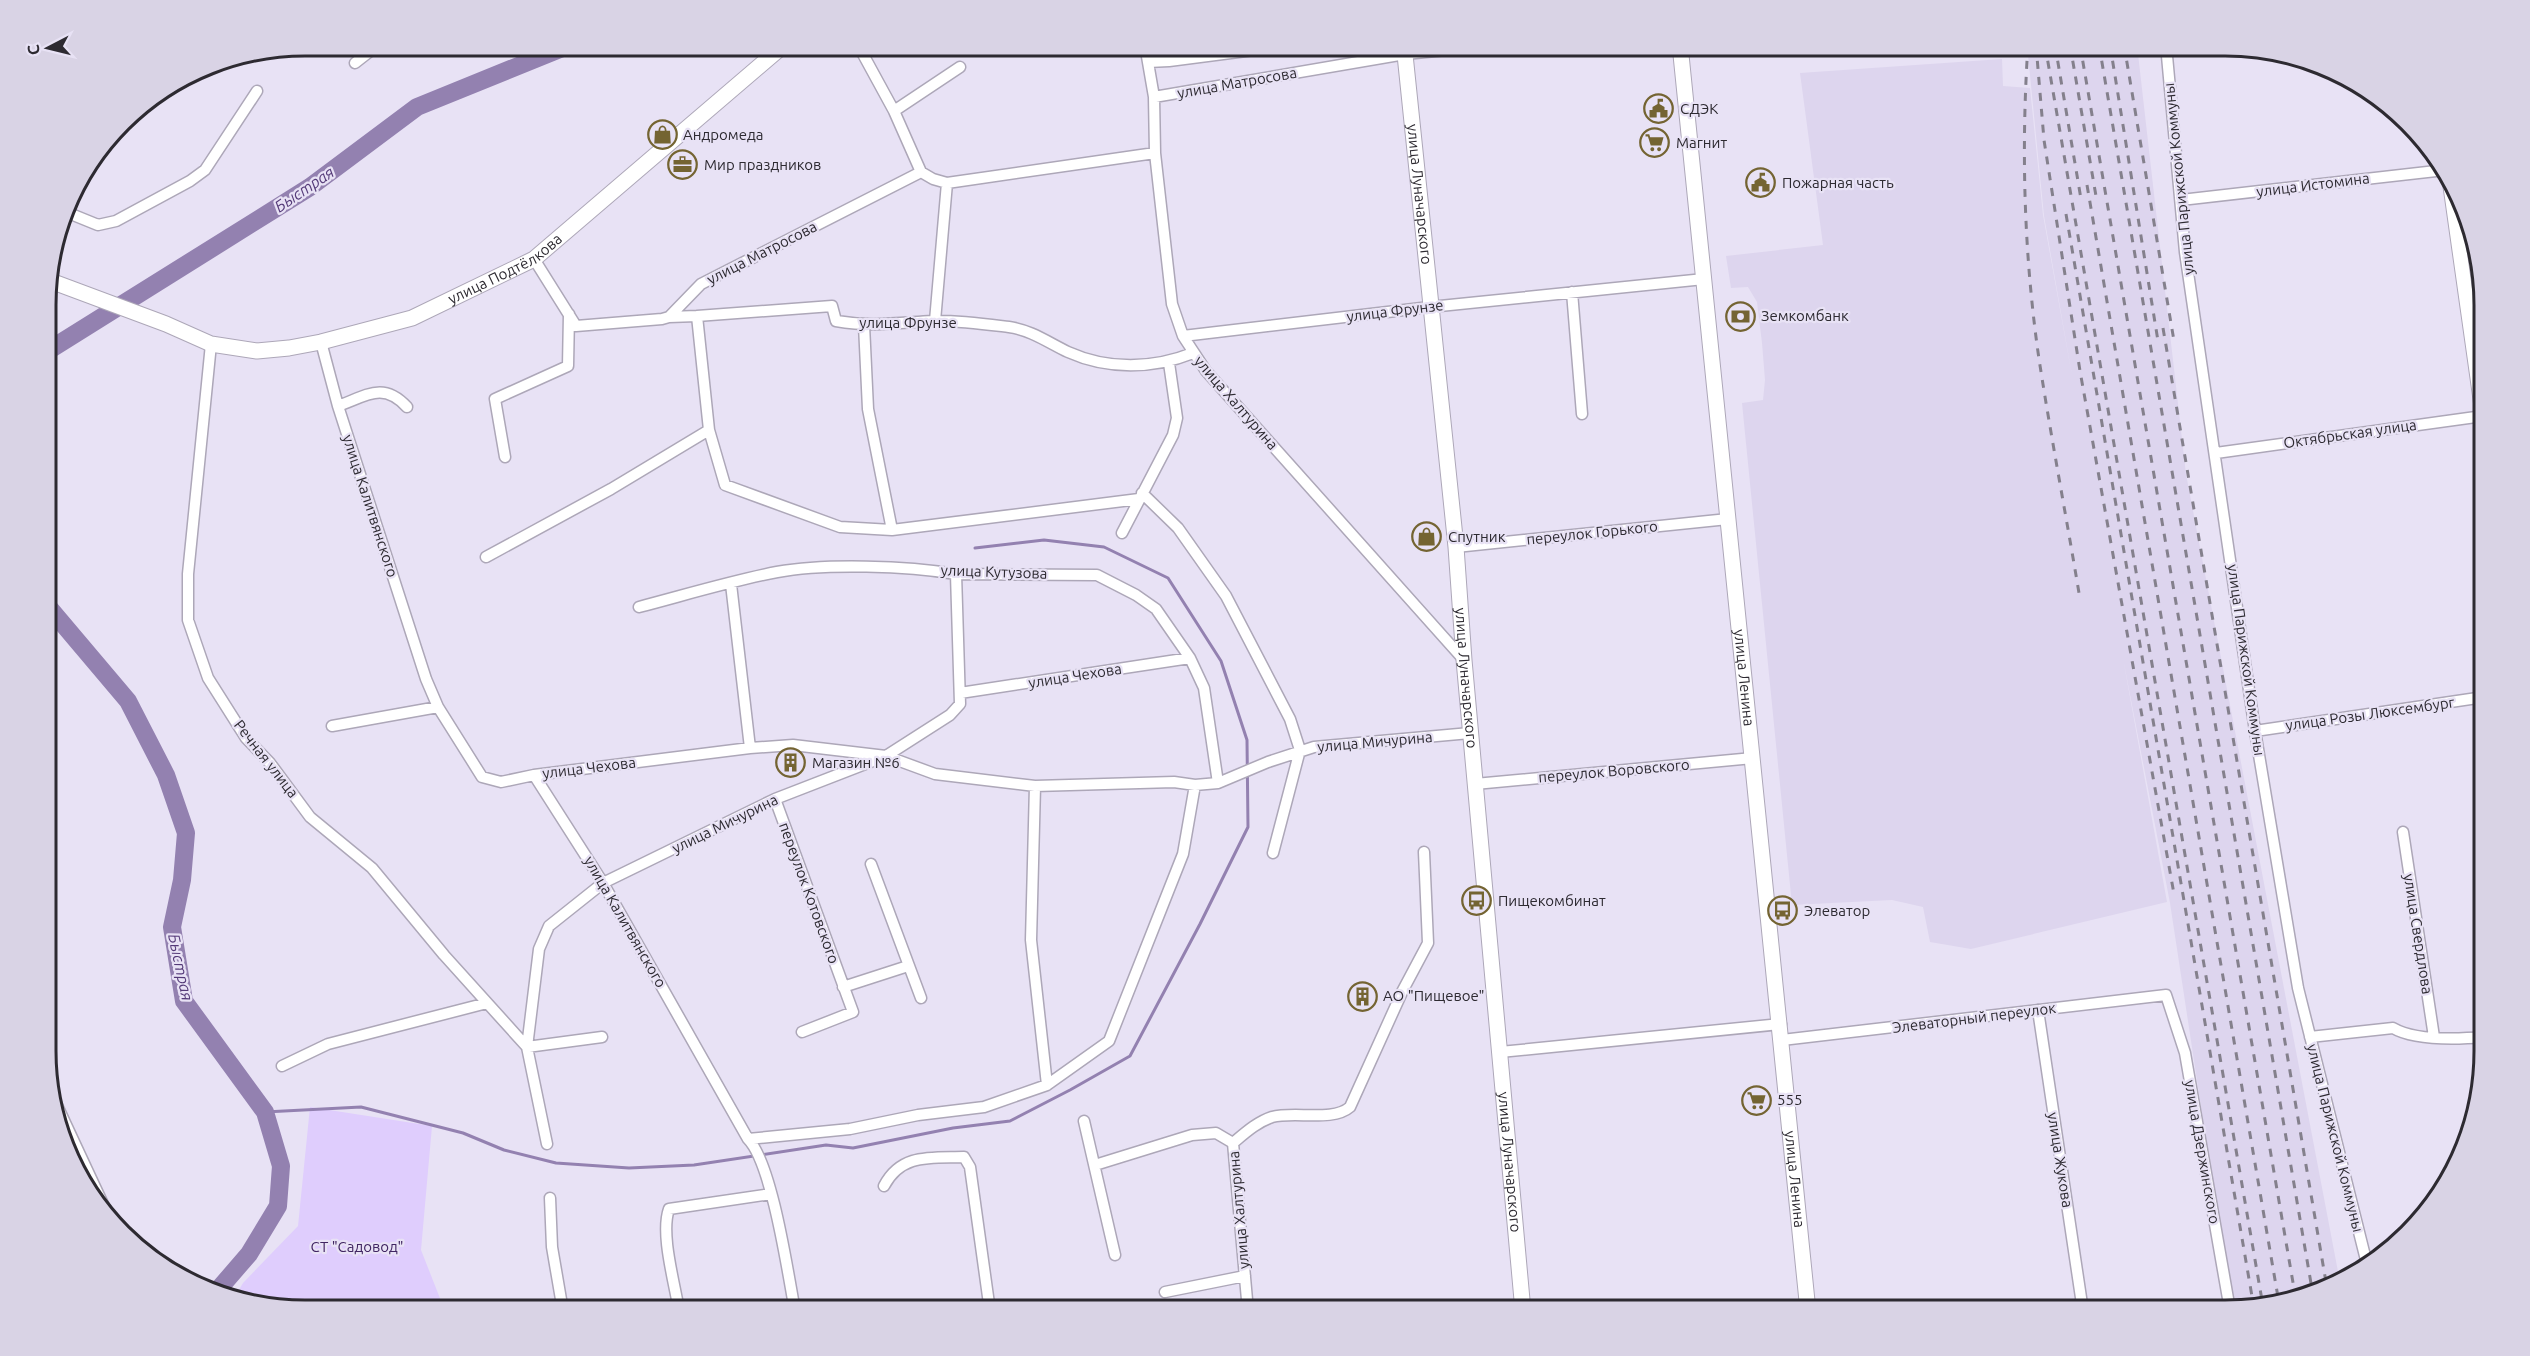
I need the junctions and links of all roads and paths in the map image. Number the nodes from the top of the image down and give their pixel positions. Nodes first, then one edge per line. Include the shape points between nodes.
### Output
1 (364, 56) edge
2 (771, 56) edge
3 (864, 56) edge
4 (1147, 56) edge
5 (1207, 56) edge
6 (1368, 56) edge
7 (1406, 56) edge
8 (1681, 56) edge
9 (2167, 56) edge
10 (1148, 62) junction
11 (355, 63) dead end
12 (960, 68) dead end
13 (257, 91) dead end
14 (1154, 97) junction
15 (894, 111) junction
16 (1155, 153) junction
17 (2436, 171) edge
18 (921, 172) junction
19 (947, 183) junction
20 (2181, 200) junction
21 (2453, 202) edge
22 (72, 215) edge
23 (534, 259) junction
24 (1704, 279) junction
25 (57, 283) edge
26 (1572, 292) junction
27 (1430, 307) junction
28 (569, 314) junction
29 (697, 316) junction
30 (669, 317) junction
31 (935, 321) junction
32 (864, 325) junction
33 (1183, 336) junction
34 (321, 342) junction
35 (211, 344) junction
36 (2474, 352) edge
37 (1193, 353) junction
38 (1169, 363) junction
39 (338, 406) junction
40 (407, 407) dead end
41 (1582, 414) dead end
42 (2474, 417) edge
43 (709, 430) junction
44 (2216, 453) junction
45 (505, 458) dead end
46 (1140, 496) junction
47 (1728, 519) junction
48 (892, 530) junction
49 (1122, 533) dead end
50 (1456, 547) junction
51 (486, 557) dead end
52 (956, 573) junction
53 (731, 584) junction
54 (639, 607) dead end
55 (1190, 658) junction
56 (1464, 660) junction
57 (960, 693) junction
58 (2474, 698) edge
59 (438, 707) junction
60 (332, 726) dead end
61 (2255, 731) junction
62 (1470, 733) junction
63 (750, 748) junction
64 (1300, 750) junction
65 (886, 756) junction
66 (1753, 758) junction
67 (534, 775) junction
68 (1218, 783) junction
69 (1475, 784) junction
70 (1195, 785) junction
71 (1035, 786) junction
72 (775, 799) junction
73 (2403, 832) dead end
74 (1425, 852) dead end
75 (1273, 853) dead end
76 (871, 864) dead end
77 (603, 883) junction
78 (909, 966) junction
79 (843, 987) junction
80 (2166, 995) joint
81 (921, 998) dead end
82 (487, 1003) junction
83 (2038, 1010) junction
84 (1780, 1024) junction
85 (802, 1032) dead end
86 (602, 1037) dead end
87 (2310, 1037) junction
88 (2434, 1037) junction
89 (2474, 1037) edge
90 (1782, 1040) junction
91 (527, 1047) junction
92 (1500, 1052) junction
93 (282, 1066) dead end
94 (1047, 1085) junction
95 (1084, 1121) dead end
96 (68, 1129) edge
97 (752, 1142) junction
98 (1233, 1143) junction
99 (547, 1144) dead end
100 (1095, 1165) junction
101 (94, 1185) edge
102 (884, 1186) dead end
103 (770, 1190) junction
104 (550, 1198) dead end
105 (1115, 1255) dead end
106 (2365, 1258) edge
107 (1245, 1276) junction
108 (1165, 1292) dead end
109 (561, 1300) edge
110 (677, 1300) edge
111 (793, 1300) edge
112 (988, 1300) edge
113 (1247, 1300) edge
114 (1522, 1300) edge
115 (1807, 1300) edge
116 (2081, 1300) edge
117 (2228, 1300) edge

1 - 11 street
2 - 23 main road, улица Подтёлкова
3 - 15 street
4 - 10 street, улица Халтурина
5 - 10 street, улица Матросова
6 - 14 street, улица Матросова
7 - 27 main road, улица Луначарского
8 - 24 main road, улица Ленина
9 - 20 street, улица Парижской Коммуны
10 - 14 street, улица Халтурина
12 - 15 street
13 - 22 street via 205,170 190,181 116,222 98,225
14 - 16 street, улица Халтурина
15 - 18 street
16 - 19 street
16 - 33 street, улица Халтурина via 1172,304
17 - 20 street, улица Истомина
18 - 19 street
18 - 30 street, улица Матросова via 701,284
19 - 31 street
20 - 44 street, улица Парижской Коммуны via 2185,252
21 - 36 street
23 - 28 street
23 - 34 main road, улица Подтёлкова via 412,318
24 - 26 street, улица Фрунзе
24 - 47 main road, улица Ленина
25 - 35 main road, улица Подтёлкова
26 - 27 street, улица Фрунзе
26 - 41 street
27 - 33 street, улица Фрунзе
27 - 50 main road, улица Луначарского
28 - 30 street via 576,326
28 - 45 street via 568,366 495,399
29 - 30 street
29 - 32 street, улица Фрунзе via 832,306 836,321
29 - 43 street
31 - 32 street, улица Фрунзе
31 - 38 street, улица Фрунзе via 1012,328 1098,363
32 - 48 street via 868,409
33 - 37 street, улица Халтурина
34 - 35 main road, улица Подтёлкова via 257,351
34 - 39 street, улица Калитвянского
35 - 82 street, Речная улица via 188,574 188,620 208,678 246,738 310,817 372,868
37 - 38 street, улица Фрунзе
37 - 56 street, улица Халтурина
38 - 46 street via 1177,418 1173,435
39 - 40 street via 379,391 396,396
39 - 59 street, улица Калитвянского
42 - 44 street, Октябрьская улица
43 - 48 street via 725,484 840,527
43 - 51 street
44 - 61 street, улица Парижской Коммуны
46 - 48 street
46 - 49 street
46 - 64 street via 1178,528 1226,596 1290,719
47 - 50 street, переулок Горького
47 - 66 main road, улица Ленина
50 - 56 main road, улица Луначарского
52 - 53 street, улица Кутузова via 821,568 779,572
52 - 55 street, улица Кутузова via 1097,575 1156,609
52 - 57 street
53 - 54 street, улица Кутузова
53 - 63 street
55 - 57 street, улица Чехова
55 - 68 street, улица Кутузова via 1204,688
56 - 62 main road, улица Луначарского
57 - 65 street via 960,704 950,715
58 - 61 street, улица Розы Люксембург
59 - 60 street
59 - 67 street, улица Калитвянского via 482,777 501,782
61 - 87 street, улица Парижской Коммуны via 2298,988
62 - 64 street, улица Мичурина
62 - 69 main road, улица Луначарского
63 - 65 street, улица Чехова via 793,745
63 - 67 street, улица Чехова
64 - 68 street, улица Мичурина
64 - 75 street
65 - 71 street, улица Мичурина via 935,774
65 - 72 street, улица Мичурина
66 - 69 street, переулок Воровского
66 - 84 main road, улица Ленина
67 - 77 street, улица Калитвянского
68 - 70 street, улица Мичурина
69 - 92 main road, улица Луначарского
70 - 71 street, улица Мичурина via 1174,782
70 - 94 street via 1183,854 1108,1041
71 - 94 street via 1031,940
72 - 77 street, улица Мичурина
72 - 79 street, переулок Котовского
73 - 88 street, улица Свердлова
74 - 98 street, улица Халтурина via 1428,943 1350,1107 1333,1114 1273,1117 1252,1127
76 - 78 street
77 - 91 street, улица Мичурина via 549,926 538,949
77 - 97 street, улица Калитвянского
78 - 79 street
78 - 81 street
79 - 85 street, переулок Котовского via 853,1012
80 - 83 street, Элеваторный переулок
80 - 117 street, улица Дзержинского via 2185,1053
82 - 91 street, Речная улица
82 - 93 street via 328,1044
83 - 90 street, Элеваторный переулок
83 - 116 street, улица Жукова
84 - 90 main road, улица Ленина
84 - 92 street
86 - 91 street
87 - 88 street via 2393,1028 2401,1033
87 - 106 street, улица Парижской Коммуны
88 - 89 street
90 - 115 main road, улица Ленина
91 - 99 street
92 - 114 main road, улица Луначарского
94 - 97 street via 984,1107
95 - 100 street
96 - 101 street
97 - 103 street, улица Калитвянского
98 - 100 street, улица Халтурина via 1216,1133 1192,1135
98 - 107 street, улица Халтурина
100 - 105 street
102 - 112 street via 891,1173 906,1162 964,1158 970,1167
103 - 110 street via 669,1209 667,1237
103 - 111 street, улица Калитвянского
104 - 109 street via 552,1247
107 - 108 street, улица Халтурина
107 - 113 street, улица Халтурина

